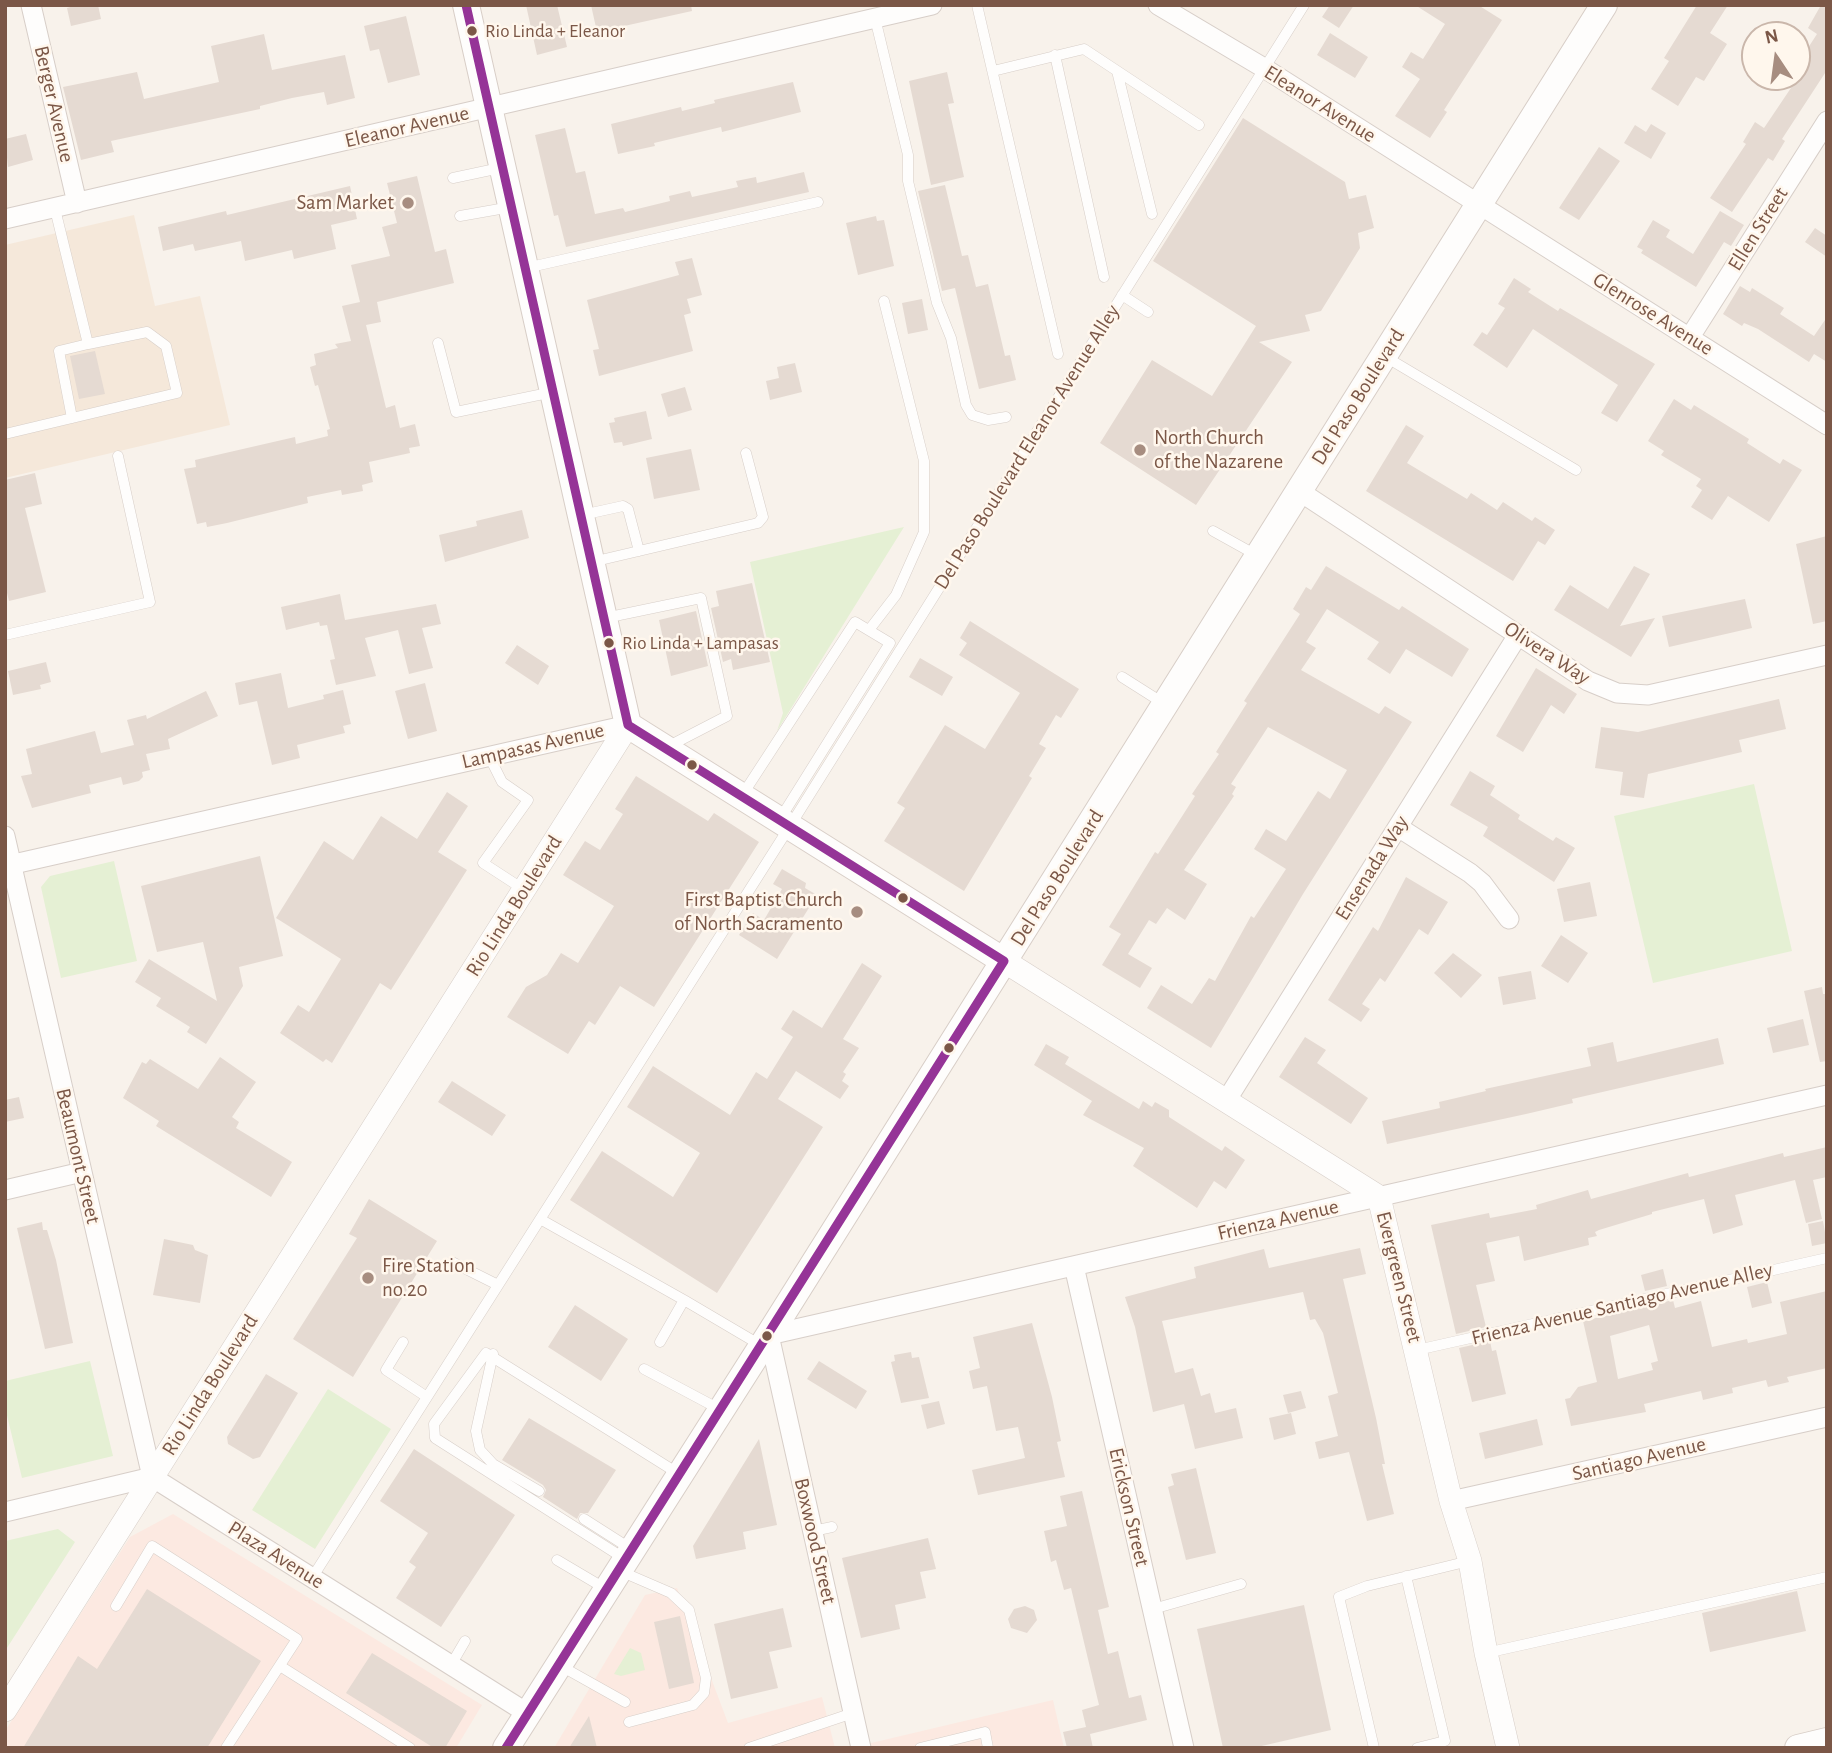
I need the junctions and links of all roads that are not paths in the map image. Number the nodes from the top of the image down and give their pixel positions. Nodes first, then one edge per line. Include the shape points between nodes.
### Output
1 (31, 5) edge
2 (466, 5) edge
3 (932, 5) edge
4 (977, 5) edge
5 (1158, 5) edge
6 (1304, 5) edge
7 (1604, 5) edge
8 (875, 18) junction
9 (1055, 55) junction
10 (1264, 68) junction
11 (993, 71) junction
12 (1117, 71) junction
13 (490, 108) junction
14 (1827, 121) edge
15 (1199, 125) dead end
16 (503, 167) junction
17 (453, 178) dead end
18 (818, 202) dead end
19 (77, 203) junction
20 (1479, 204) junction
21 (512, 207) junction
22 (55, 208) junction
23 (1152, 214) dead end
24 (460, 216) dead end
25 (5, 219) edge
26 (526, 269) junction
27 (1104, 277) dead end
28 (1122, 295) junction
29 (884, 302) dead end
30 (1148, 312) dead end
31 (1690, 337) junction
32 (438, 343) dead end
33 (88, 344) junction
34 (1058, 354) dead end
35 (1383, 356) junction
36 (554, 392) junction
37 (72, 418) junction
38 (1006, 418) dead end
39 (1827, 425) edge
40 (5, 434) edge
41 (746, 453) dead end
42 (118, 456) dead end
43 (1576, 470) dead end
44 (1299, 491) junction
45 (581, 516) junction
46 (1213, 531) dead end
47 (639, 551) junction
48 (1258, 557) junction
49 (592, 562) junction
50 (604, 618) junction
51 (869, 631) junction
52 (5, 635) edge
53 (1518, 635) junction
54 (1827, 655) edge
55 (1122, 677) dead end
56 (1165, 705) junction
57 (628, 725) junction
58 (666, 748) junction
59 (489, 756) junction
60 (742, 796) junction
61 (785, 823) junction
62 (1398, 827) junction
63 (5, 836) edge
64 (9, 865) edge
65 (524, 889) junction
66 (1509, 919) dead end
67 (1004, 961) junction
68 (1827, 1095) edge
69 (1226, 1101) junction
70 (82, 1172) junction
71 (5, 1190) edge
72 (1379, 1197) junction
73 (540, 1219) junction
74 (1827, 1258) edge
75 (452, 1262) dead end
76 (1074, 1266) junction
77 (498, 1286) junction
78 (684, 1300) junction
79 (766, 1341) junction
80 (403, 1342) dead end
81 (660, 1342) dead end
82 (1417, 1350) junction
83 (493, 1354) junction
84 (644, 1369) dead end
85 (427, 1397) junction
86 (721, 1411) junction
87 (1827, 1417) edge
88 (680, 1475) junction
89 (152, 1477) junction
90 (539, 1491) dead end
91 (1451, 1501) junction
92 (5, 1512) edge
93 (584, 1519) dead end
94 (832, 1527) dead end
95 (813, 1531) junction
96 (557, 1560) dead end
97 (1470, 1561) junction
98 (621, 1567) junction
99 (1406, 1576) junction
100 (1827, 1577) edge
101 (312, 1578) junction
102 (1241, 1584) dead end
103 (116, 1606) dead end
104 (1153, 1609) junction
105 (465, 1642) dead end
106 (1486, 1653) junction
107 (558, 1664) junction
108 (451, 1665) junction
109 (280, 1666) junction
110 (625, 1702) dead end
111 (5, 1710) edge
112 (527, 1713) junction
113 (853, 1713) junction
114 (629, 1722) dead end
115 (1827, 1741) edge
116 (226, 1748) edge
117 (410, 1748) edge
118 (506, 1748) edge
119 (749, 1748) edge
120 (861, 1748) edge
121 (920, 1748) edge
122 (988, 1748) edge
123 (1184, 1748) edge
124 (1374, 1748) edge
125 (1416, 1748) edge
126 (1508, 1748) edge
127 (1798, 1748) edge

1 - 19 street, Berger Avenue
2 - 13 main road
3 - 8 street, Eleanor Avenue
4 - 11 lane
5 - 10 street, Eleanor Avenue
6 - 10 lane, Del Paso Boulevard Eleanor Avenue Alley
7 - 20 main road, Del Paso Boulevard
8 - 13 street, Eleanor Avenue
8 - 38 lane via 908,155 908,181 966,405 972,415 988,420
9 - 11 lane
9 - 12 lane via 1084,49
9 - 27 lane
10 - 20 street, Eleanor Avenue
10 - 28 lane, Del Paso Boulevard Eleanor Avenue Alley
11 - 34 lane
12 - 15 lane
12 - 23 lane
13 - 16 main road
13 - 19 street, Eleanor Avenue
14 - 31 street, Ellen Street
16 - 17 lane
16 - 21 main road
18 - 26 lane
19 - 22 street, Eleanor Avenue
20 - 31 street, Glenrose Avenue
20 - 35 main road, Del Paso Boulevard
21 - 24 lane
21 - 26 main road
22 - 25 street, Eleanor Avenue
22 - 33 lane
26 - 36 main road
28 - 30 lane
28 - 61 lane, Del Paso Boulevard Eleanor Avenue Alley
29 - 51 lane via 923,461 924,532 896,595
31 - 39 street, Glenrose Avenue
32 - 36 lane via 456,412
33 - 37 lane via 59,351
33 - 37 lane via 147,332 166,346 177,393
35 - 43 lane
35 - 44 main road, Del Paso Boulevard
36 - 45 main road
37 - 40 lane
41 - 47 lane via 762,517 758,523
42 - 52 lane via 150,602
44 - 48 main road, Del Paso Boulevard
44 - 53 street, Olivera Way
45 - 47 lane via 623,506 628,509
45 - 49 main road
46 - 48 lane
47 - 49 lane
48 - 56 main road, Del Paso Boulevard
49 - 50 main road
50 - 57 main road
50 - 58 lane via 701,598 727,716
51 - 60 lane via 855,622
51 - 61 lane via 890,643
53 - 54 street, Olivera Way via 1588,681 1632,696
53 - 62 street, Ensenada Way
55 - 56 lane
56 - 67 main road, Del Paso Boulevard
57 - 58 main road, Lampasas Avenue
57 - 59 street, Lampasas Avenue
57 - 65 street, Rio Linda Boulevard
58 - 60 main road, Lampasas Avenue
59 - 64 street, Lampasas Avenue
59 - 65 lane via 502,782 528,800 483,863
60 - 61 main road, Lampasas Avenue
61 - 67 main road, Lampasas Avenue
61 - 73 lane
62 - 66 street via 1470,873
62 - 69 street, Ensenada Way
63 - 64 street, Beaumont Street
64 - 70 street, Beaumont Street
65 - 89 street, Rio Linda Boulevard
67 - 69 street, Evergreen Street
67 - 79 main road, Del Paso Boulevard
68 - 72 street, Frienza Avenue
69 - 72 street, Evergreen Street
70 - 71 street
70 - 89 street, Beaumont Street
72 - 76 street, Frienza Avenue
72 - 82 street, Evergreen Street
73 - 77 lane
73 - 78 lane
74 - 82 lane, Frienza Avenue Santiago Avenue Alley
75 - 77 lane
76 - 79 street, Frienza Avenue
76 - 104 street, Erickson Street
77 - 85 lane
78 - 79 lane
78 - 81 lane
79 - 86 main road, Del Paso Boulevard
79 - 95 street, Boxwood Street
80 - 85 lane via 386,1370
82 - 91 street, Evergreen Street
83 - 88 lane
83 - 90 lane via 477,1431 480,1450 493,1464
83 - 98 lane via 481,1357 434,1424 435,1438
84 - 86 lane
85 - 101 lane
86 - 88 main road, Del Paso Boulevard
87 - 91 street, Santiago Avenue
88 - 98 main road, Del Paso Boulevard
89 - 92 street
89 - 101 street, Plaza Avenue
89 - 111 street, Rio Linda Boulevard
91 - 97 street, Evergreen Street
93 - 98 lane
94 - 95 lane
95 - 113 street, Boxwood Street
96 - 98 lane
97 - 99 lane
97 - 106 street, Evergreen Street
98 - 107 main road, Del Paso Boulevard
98 - 114 lane via 671,1593 689,1610 706,1678 704,1693 693,1705
99 - 124 lane via 1339,1597
99 - 125 lane via 1446,1741
100 - 106 lane
101 - 108 street, Plaza Avenue
102 - 104 lane
103 - 109 lane via 152,1546 297,1639
104 - 123 street, Erickson Street
105 - 108 lane
106 - 126 street, Evergreen Street
107 - 110 lane
107 - 112 main road, Del Paso Boulevard
108 - 112 street, Plaza Avenue
109 - 116 lane
109 - 117 lane
112 - 118 main road, Del Paso Boulevard
113 - 119 lane
113 - 120 street, Boxwood Street
115 - 127 main road
121 - 122 lane via 985,1732

